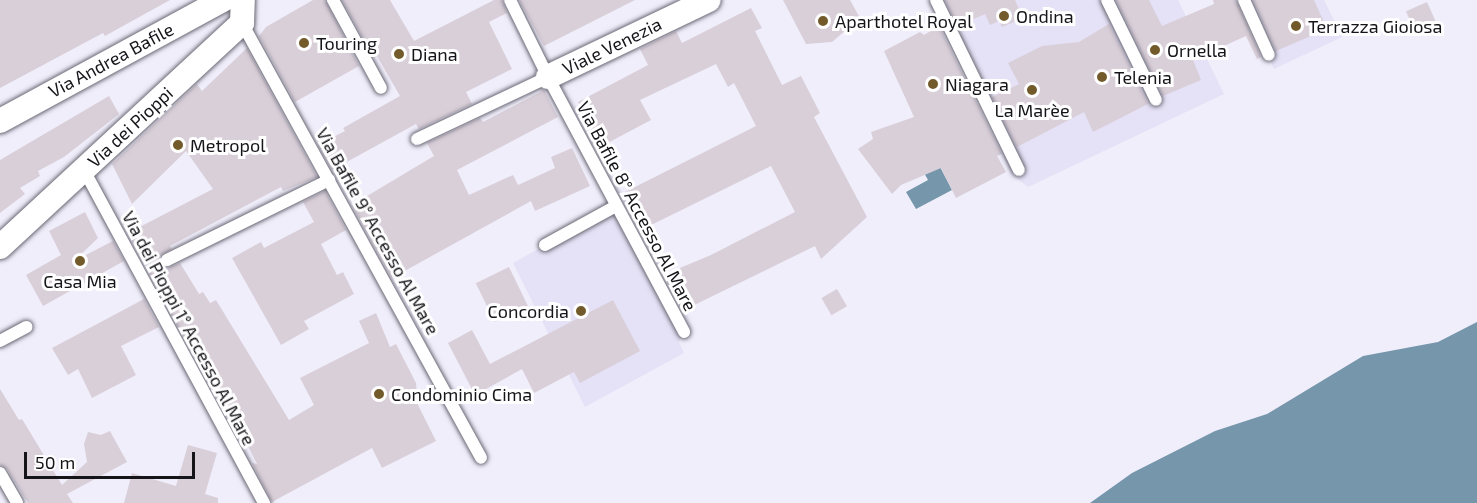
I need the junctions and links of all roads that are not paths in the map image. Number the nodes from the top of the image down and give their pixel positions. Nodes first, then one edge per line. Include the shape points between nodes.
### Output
1 (333, 0) edge
2 (510, 0) edge
3 (936, 0) edge
4 (1107, 0) edge
5 (1244, 0) edge
6 (700, 2) edge
7 (211, 3) edge
8 (242, 11) edge
9 (1269, 55) dead end
10 (548, 77) junction
11 (381, 88) dead end
12 (1156, 100) dead end
13 (0, 121) edge
14 (417, 139) dead end
15 (84, 170) junction
16 (1019, 170) dead end
17 (329, 180) junction
18 (616, 206) junction
19 (545, 245) dead end
20 (0, 247) edge
21 (167, 260) dead end
22 (26, 327) dead end
23 (684, 332) dead end
24 (0, 340) edge
25 (481, 458) dead end
26 (0, 473) edge
27 (17, 503) edge
28 (264, 503) edge

1 - 11 lane
2 - 10 lane, Via Bafile 8° Accesso Al Mare
3 - 16 lane
4 - 12 lane
5 - 9 lane
6 - 10 street, Viale Venezia
7 - 13 street, Via Andrea Bafile
8 - 15 street, Via dei Pioppi
8 - 17 lane, Via Bafile 9° Accesso Al Mare
10 - 14 lane
10 - 18 lane, Via Bafile 8° Accesso Al Mare
15 - 20 street, Via dei Pioppi
15 - 28 lane, Via dei Pioppi 1° Accesso Al Mare
17 - 21 lane
17 - 25 lane, Via Bafile 9° Accesso Al Mare
18 - 19 lane
18 - 23 lane, Via Bafile 8° Accesso Al Mare
22 - 24 lane
26 - 27 lane

